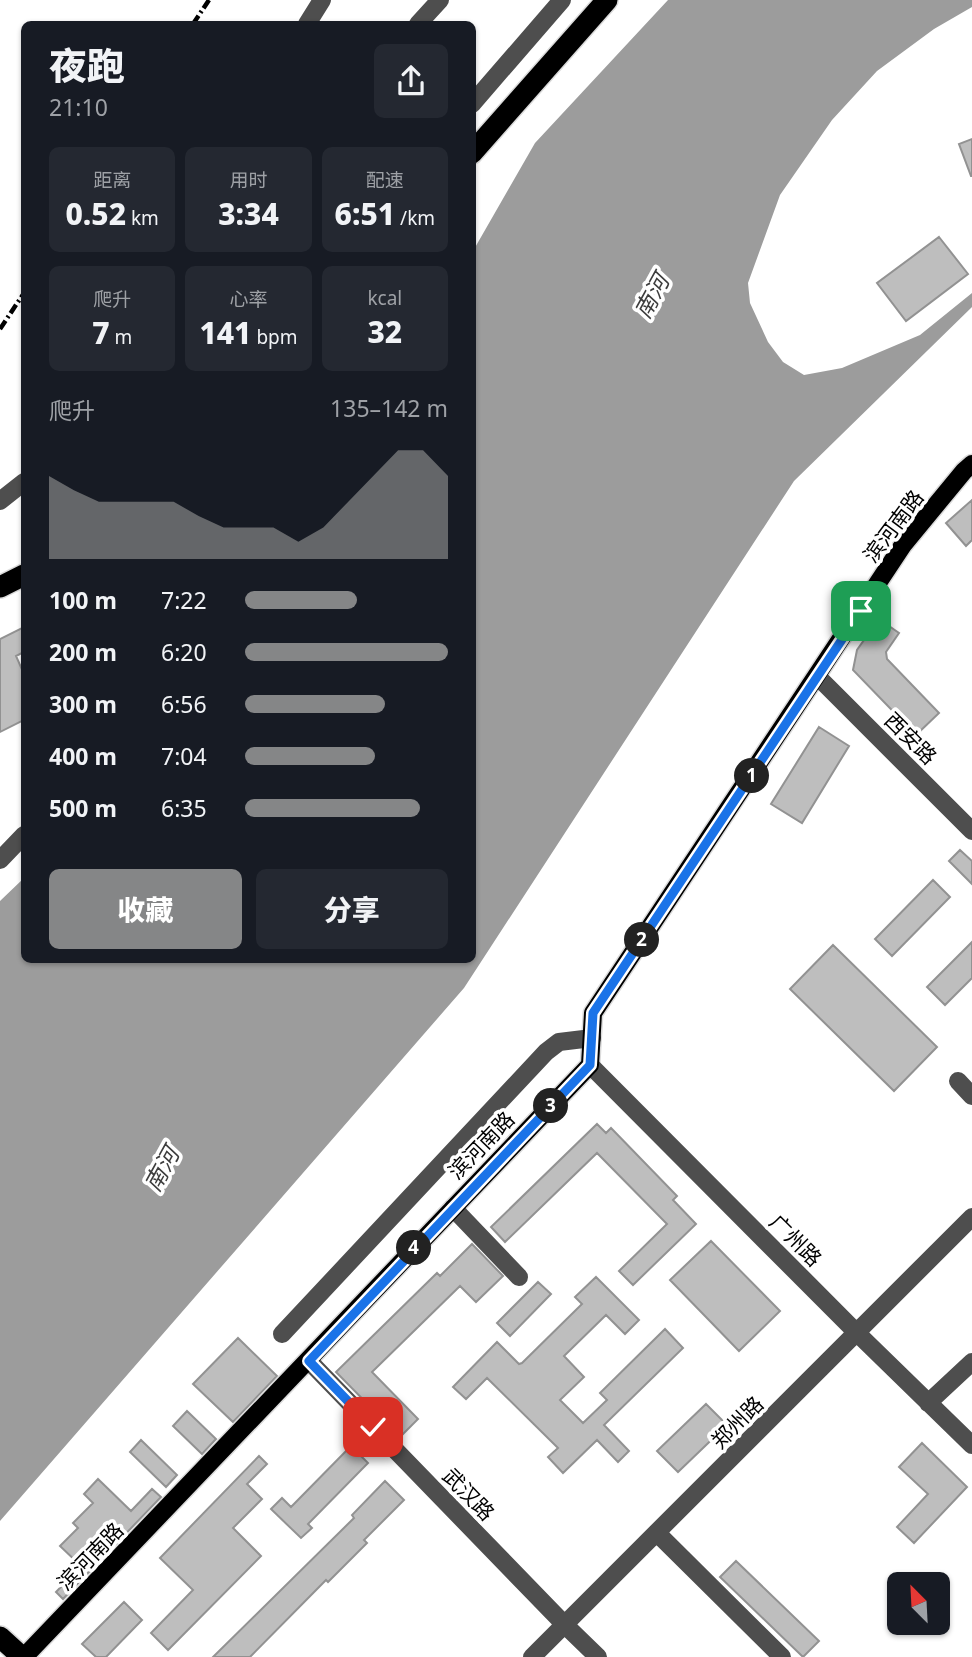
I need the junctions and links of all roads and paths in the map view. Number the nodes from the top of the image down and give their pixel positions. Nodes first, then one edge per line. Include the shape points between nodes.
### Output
1 (322, 0) edge
2 (440, 0) edge
3 (562, 0) edge
4 (592, 0) edge
5 (607, 0) edge
6 (309, 21) edge
7 (421, 21) edge
8 (476, 99) edge
9 (476, 132) edge
10 (476, 148) edge
11 (972, 464) edge
12 (21, 484) edge
13 (0, 501) edge
14 (21, 576) edge
15 (0, 587) edge
16 (21, 593) edge
17 (0, 603) edge
18 (818, 677) junction
19 (972, 831) edge
20 (21, 838) edge
21 (0, 860) edge
22 (592, 1038) junction
23 (590, 1065) junction
24 (958, 1081) dead end
25 (972, 1096) edge
26 (453, 1208) junction
27 (972, 1217) edge
28 (519, 1277) dead end
29 (856, 1333) junction
30 (282, 1334) dead end
31 (309, 1361) junction
32 (972, 1362) edge
33 (928, 1403) junction
34 (972, 1446) edge
35 (657, 1533) junction
36 (565, 1625) junction
37 (0, 1637) edge
38 (23, 1657) edge
39 (533, 1657) edge
40 (598, 1657) edge
41 (782, 1657) edge

1 - 6 street
2 - 7 street
3 - 8 street
4 - 9 highway
5 - 10 highway
11 - 18 main road, 滨河南路 via 904,545
12 - 13 street
14 - 15 highway
16 - 17 highway
18 - 19 street, 西安路
18 - 22 main road, 滨河南路 via 593,1013
20 - 21 street
22 - 23 main road, 滨河南路
22 - 30 street via 559,1042 546,1052
23 - 26 main road, 滨河南路
23 - 29 street, 广州路
24 - 25 street
26 - 28 street
26 - 31 main road, 滨河南路
27 - 29 street, 郑州路
29 - 33 street, 广州路
29 - 35 street, 郑州路
31 - 36 street, 武汉路
31 - 38 main road, 滨河南路
32 - 33 street
33 - 34 street, 广州路
35 - 36 street, 郑州路
35 - 41 street
36 - 39 street, 郑州路
36 - 40 street, 武汉路
37 - 38 highway

